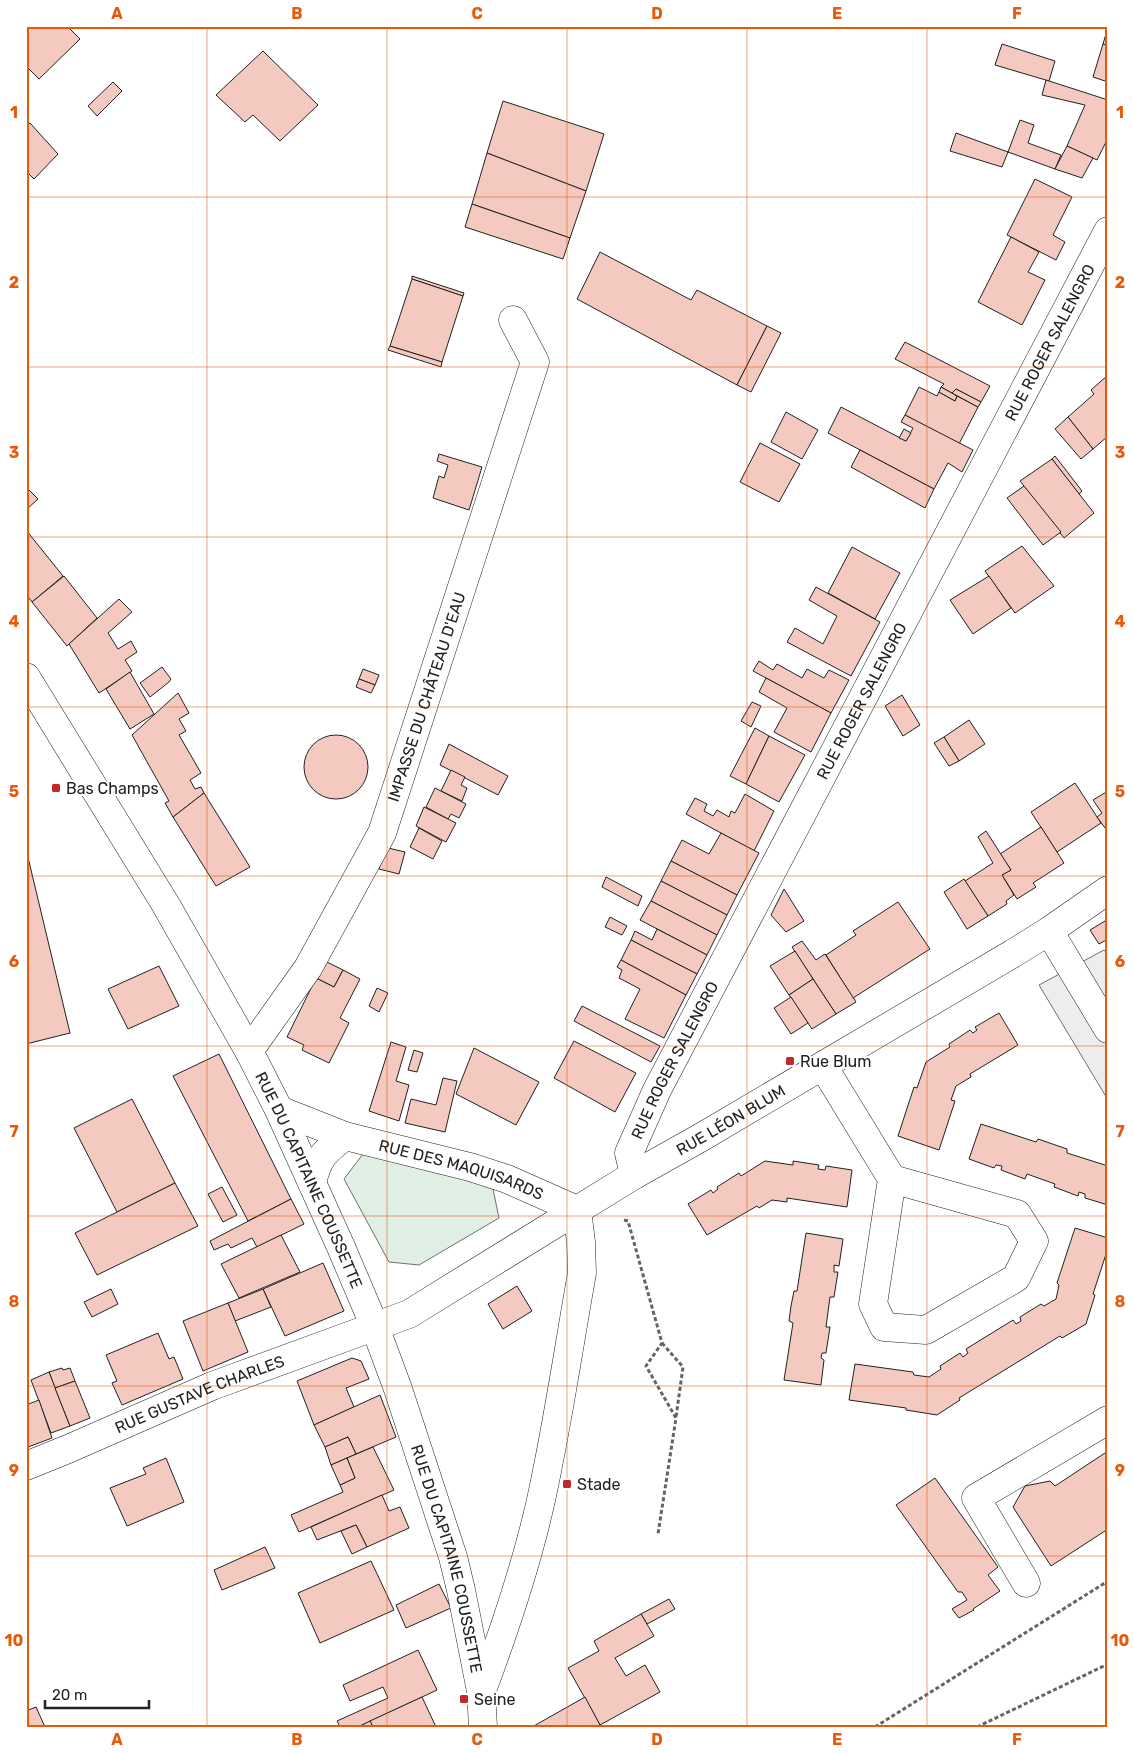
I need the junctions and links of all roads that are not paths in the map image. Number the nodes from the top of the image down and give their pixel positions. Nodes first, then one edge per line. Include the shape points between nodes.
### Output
1 (1108, 231) edge
2 (513, 320) dead end
3 (26, 677) edge
4 (1108, 890) edge
5 (1049, 931) junction
6 (1108, 1029) edge
7 (249, 1051) junction
8 (823, 1066) junction
9 (279, 1110) junction
10 (345, 1136) junction
11 (634, 1175) junction
12 (892, 1178) junction
13 (312, 1183) junction
14 (576, 1210) junction
15 (375, 1327) junction
16 (1108, 1420) edge
17 (26, 1466) edge
18 (1026, 1583) dead end
19 (481, 1691) junction
20 (483, 1727) edge

1 - 11 street, RUE ROGER SALENGRO via 657,1090 629,1153
2 - 7 street, IMPASSE DU CHÂTEAU D'EAU via 535,362 382,833 308,968
3 - 7 street, RUE DU CAPITAINE COUSSETTE via 171,912
4 - 5 street, RUE LÉON BLUM
5 - 6 street
5 - 8 street, RUE LÉON BLUM
7 - 9 street, RUE DU CAPITAINE COUSSETTE
8 - 11 street, RUE LÉON BLUM
8 - 12 street
9 - 10 street, RUE DES MAQUISARDS
9 - 13 street, RUE DU CAPITAINE COUSSETTE
10 - 13 street via 326,1150 316,1165
10 - 14 street, RUE DES MAQUISARDS via 470,1167 507,1179
11 - 14 street, RUE LÉON BLUM
12 - 12 street via 873,1304 884,1327 926,1330 1016,1278 1034,1241 1017,1214
13 - 15 street, RUE DU CAPITAINE COUSSETTE
14 - 15 street, RUE LÉON BLUM via 409,1314
14 - 19 street via 582,1273 546,1476 524,1563
15 - 17 street, RUE GUSTAVE CHARLES via 212,1386
15 - 19 street, RUE DU CAPITAINE COUSSETTE via 453,1557
16 - 18 street via 976,1498
19 - 20 street, RUE DU CAPITAINE COUSSETTE

